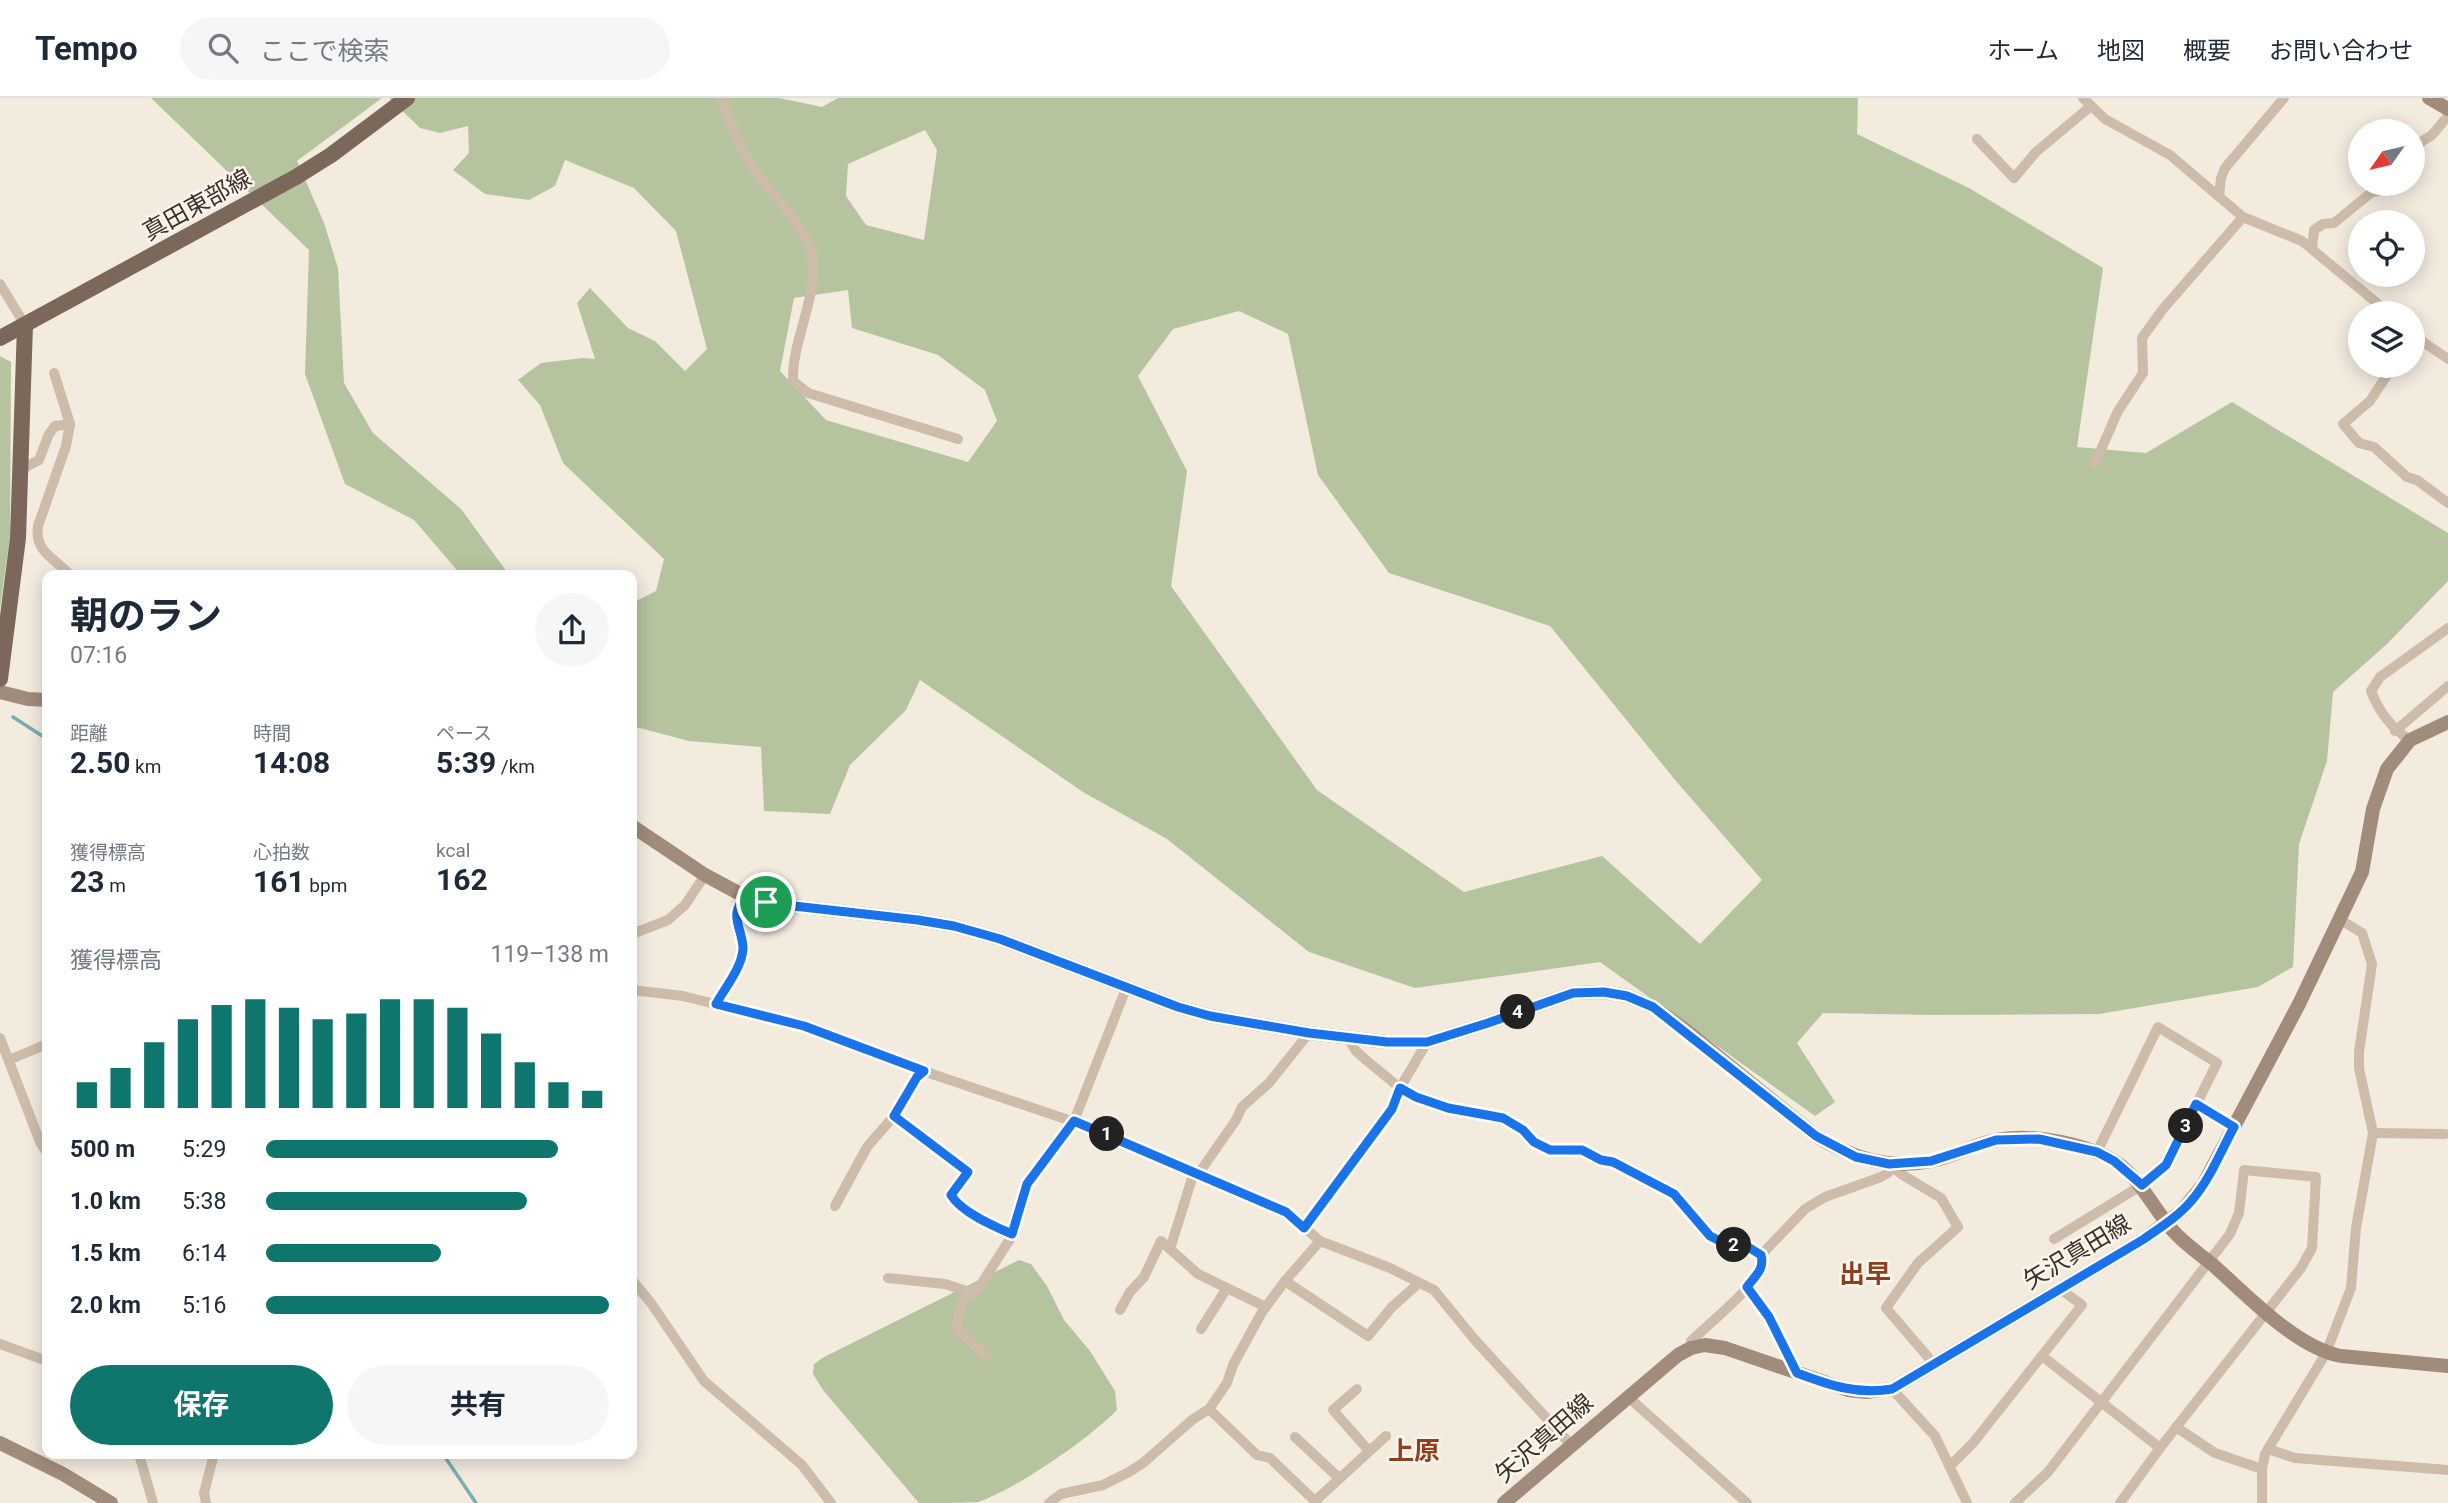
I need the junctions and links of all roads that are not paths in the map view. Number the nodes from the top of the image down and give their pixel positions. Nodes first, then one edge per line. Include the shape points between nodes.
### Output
1 (407, 98) edge
2 (722, 98) edge
3 (2284, 98) edge
4 (2429, 98) edge
5 (2092, 103) edge
6 (2448, 109) edge
7 (2448, 116) edge
8 (1977, 139) dead end
9 (2426, 139) edge
10 (2367, 196) edge
11 (2219, 197) junction
12 (2243, 217) junction
13 (2312, 249) junction
14 (0, 284) edge
15 (0, 296) edge
16 (11, 300) junction
17 (2375, 301) edge
18 (25, 325) junction
19 (0, 338) edge
20 (2425, 343) edge
21 (2448, 359) edge
22 (54, 373) dead end
23 (2385, 378) edge
24 (70, 424) junction
25 (958, 439) dead end
26 (2095, 463) dead end
27 (22, 469) junction
28 (2448, 503) edge
29 (65, 570) edge
30 (2448, 628) edge
31 (0, 679) edge
32 (2448, 686) edge
33 (0, 692) edge
34 (42, 700) edge
35 (2448, 722) edge
36 (2395, 731) junction
37 (2410, 740) junction
38 (637, 830) edge
39 (705, 875) junction
40 (746, 897) junction
41 (2339, 919) junction
42 (637, 932) edge
43 (1127, 986) junction
44 (637, 991) edge
45 (716, 1004) junction
46 (1309, 1033) junction
47 (1348, 1037) junction
48 (0, 1038) edge
49 (1427, 1042) junction
50 (42, 1046) edge
51 (9, 1060) junction
52 (924, 1071) junction
53 (1400, 1088) junction
54 (2196, 1104) junction
55 (894, 1116) junction
56 (1074, 1121) junction
57 (2234, 1127) junction
58 (2373, 1133) junction
59 (2445, 1134) dead end
60 (42, 1145) edge
61 (2097, 1152) junction
62 (1889, 1164) junction
63 (1197, 1173) junction
64 (2142, 1185) junction
65 (835, 1206) dead end
66 (2166, 1223) junction
67 (1304, 1228) junction
68 (1012, 1234) junction
69 (2054, 1240) dead end
70 (1320, 1241) junction
71 (1170, 1249) junction
72 (1761, 1255) junction
73 (2209, 1262) junction
74 (888, 1278) dead end
75 (1285, 1281) junction
76 (1419, 1283) junction
77 (637, 1286) edge
78 (1747, 1287) junction
79 (1227, 1288) junction
80 (2060, 1289) junction
81 (973, 1293) junction
82 (1265, 1307) junction
83 (1120, 1310) dead end
84 (2267, 1312) junction
85 (1201, 1329) dead end
86 (0, 1344) edge
87 (1691, 1348) junction
88 (2326, 1353) junction
89 (2042, 1356) junction
90 (987, 1357) dead end
91 (42, 1359) edge
92 (1934, 1364) junction
93 (2448, 1366) edge
94 (1797, 1373) junction
95 (1892, 1389) junction
96 (1357, 1390) dead end
97 (1627, 1396) junction
98 (2102, 1402) junction
99 (1209, 1409) junction
100 (2176, 1427) junction
101 (1386, 1436) dead end
102 (1295, 1437) dead end
103 (0, 1444) edge
104 (1572, 1446) junction
105 (2160, 1448) junction
106 (2268, 1449) junction
107 (1369, 1451) junction
108 (140, 1459) edge
109 (213, 1459) edge
110 (1950, 1466) junction
111 (2262, 1469) junction
112 (2448, 1470) edge
113 (1339, 1478) junction
114 (1316, 1502) edge
115 (111, 1503) edge
116 (153, 1503) edge
117 (206, 1503) edge
118 (831, 1503) edge
119 (1049, 1503) edge
120 (1504, 1503) edge
121 (1746, 1503) edge
122 (1967, 1503) edge
123 (2015, 1503) edge
124 (2120, 1503) edge
125 (2262, 1503) edge

1 - 18 main road, 真田東部線 via 296,177
2 - 25 street via 734,137 810,246 813,288 792,363 793,381 808,393
3 - 11 street via 2225,168
4 - 6 street
5 - 8 street via 2014,178
5 - 11 street via 2105,119 2170,155
7 - 9 street
10 - 13 street via 2334,223 2323,223 2314,230
11 - 12 street
12 - 13 street
12 - 26 street via 2142,338 2143,373 2118,411
13 - 17 street
14 - 16 street
15 - 16 street
16 - 18 street
18 - 19 main road, 真田東部線
18 - 27 main road
20 - 21 street
22 - 24 street
23 - 28 street via 2370,401 2343,424 2359,443 2374,447 2407,477
24 - 27 street via 55,426 39,460
24 - 29 street via 36,537 39,546
27 - 31 main road
30 - 36 street via 2380,677 2371,691
32 - 36 street
33 - 34 street
35 - 37 street, 矢沢真田線
36 - 37 street
37 - 41 street, 矢沢真田線 via 2387,769 2373,809 2362,872
38 - 39 street
39 - 40 street
39 - 42 street via 685,905 668,920
40 - 43 street via 954,926
40 - 45 street via 736,912 742,958
41 - 57 street, 矢沢真田線
41 - 58 street via 2362,933 2371,964 2359,1068
43 - 46 street via 1210,1016
43 - 56 street
44 - 45 street
45 - 52 street via 804,1026
46 - 47 street
46 - 63 street via 1269,1083 1242,1107
47 - 49 street
47 - 53 street via 1356,1051
48 - 51 street
49 - 53 street
49 - 62 street via 1573,993 1627,996 1674,1022 1816,1136 1856,1157
50 - 51 street
51 - 60 street
52 - 55 street
52 - 56 street
53 - 67 street via 1392,1109
53 - 72 street via 1448,1108 1503,1118 1550,1150 1582,1150 1613,1162 1674,1194 1710,1236
54 - 57 street
54 - 61 street via 2217,1063 2158,1027
54 - 64 street via 2166,1165
55 - 65 street via 867,1147
55 - 68 street via 968,1172 951,1195 954,1201
56 - 63 street
56 - 68 street via 1027,1184
57 - 66 street, 矢沢真田線 via 2203,1185
58 - 59 street
58 - 88 street via 2351,1288
61 - 62 street via 2016,1138 1931,1161
61 - 64 street
62 - 72 street via 1888,1173 1881,1177 1805,1209
62 - 92 street via 1941,1198 1958,1227 1918,1263 1886,1308
63 - 67 street via 1286,1212
63 - 71 street
64 - 66 street
64 - 69 street
66 - 73 street
66 - 80 street, 矢沢真田線
67 - 70 street
68 - 81 street
70 - 75 street
70 - 76 street
71 - 79 street via 1198,1274
71 - 83 street via 1161,1241 1144,1277
72 - 78 street via 1761,1270
73 - 84 street
73 - 84 street via 2239,1213 2244,1170 2316,1177 2312,1248
73 - 98 street
74 - 81 street via 944,1284
75 - 76 street via 1368,1336
75 - 82 street
76 - 104 street via 1434,1290
77 - 118 street via 705,1381 802,1465
78 - 87 street via 1691,1341
78 - 94 street via 1769,1317
79 - 82 street
79 - 85 street
80 - 89 street via 2082,1306
80 - 92 street, 矢沢真田線
81 - 90 street via 962,1302 957,1328
82 - 99 street via 1227,1384
84 - 88 street
84 - 100 street
86 - 91 street
87 - 94 street, 矢沢真田線 via 1725,1348
87 - 97 street, 矢沢真田線
88 - 93 street
88 - 106 street
89 - 98 street
89 - 110 street via 1973,1444
92 - 95 street, 矢沢真田線
94 - 95 street, 矢沢真田線 via 1848,1390
95 - 110 street via 1935,1436
96 - 107 street via 1333,1410
97 - 104 street, 矢沢真田線
97 - 121 street
98 - 105 street
98 - 123 street via 2048,1472
99 - 114 street
99 - 119 street via 1129,1472 1102,1485 1061,1494
100 - 105 street
100 - 111 street via 2215,1453
101 - 107 street
102 - 113 street
103 - 115 street
104 - 120 street, 矢沢真田線
105 - 124 street
106 - 111 street
106 - 112 street via 2295,1458
107 - 113 street
108 - 116 street
109 - 117 street
110 - 122 street
111 - 125 street
113 - 114 street

